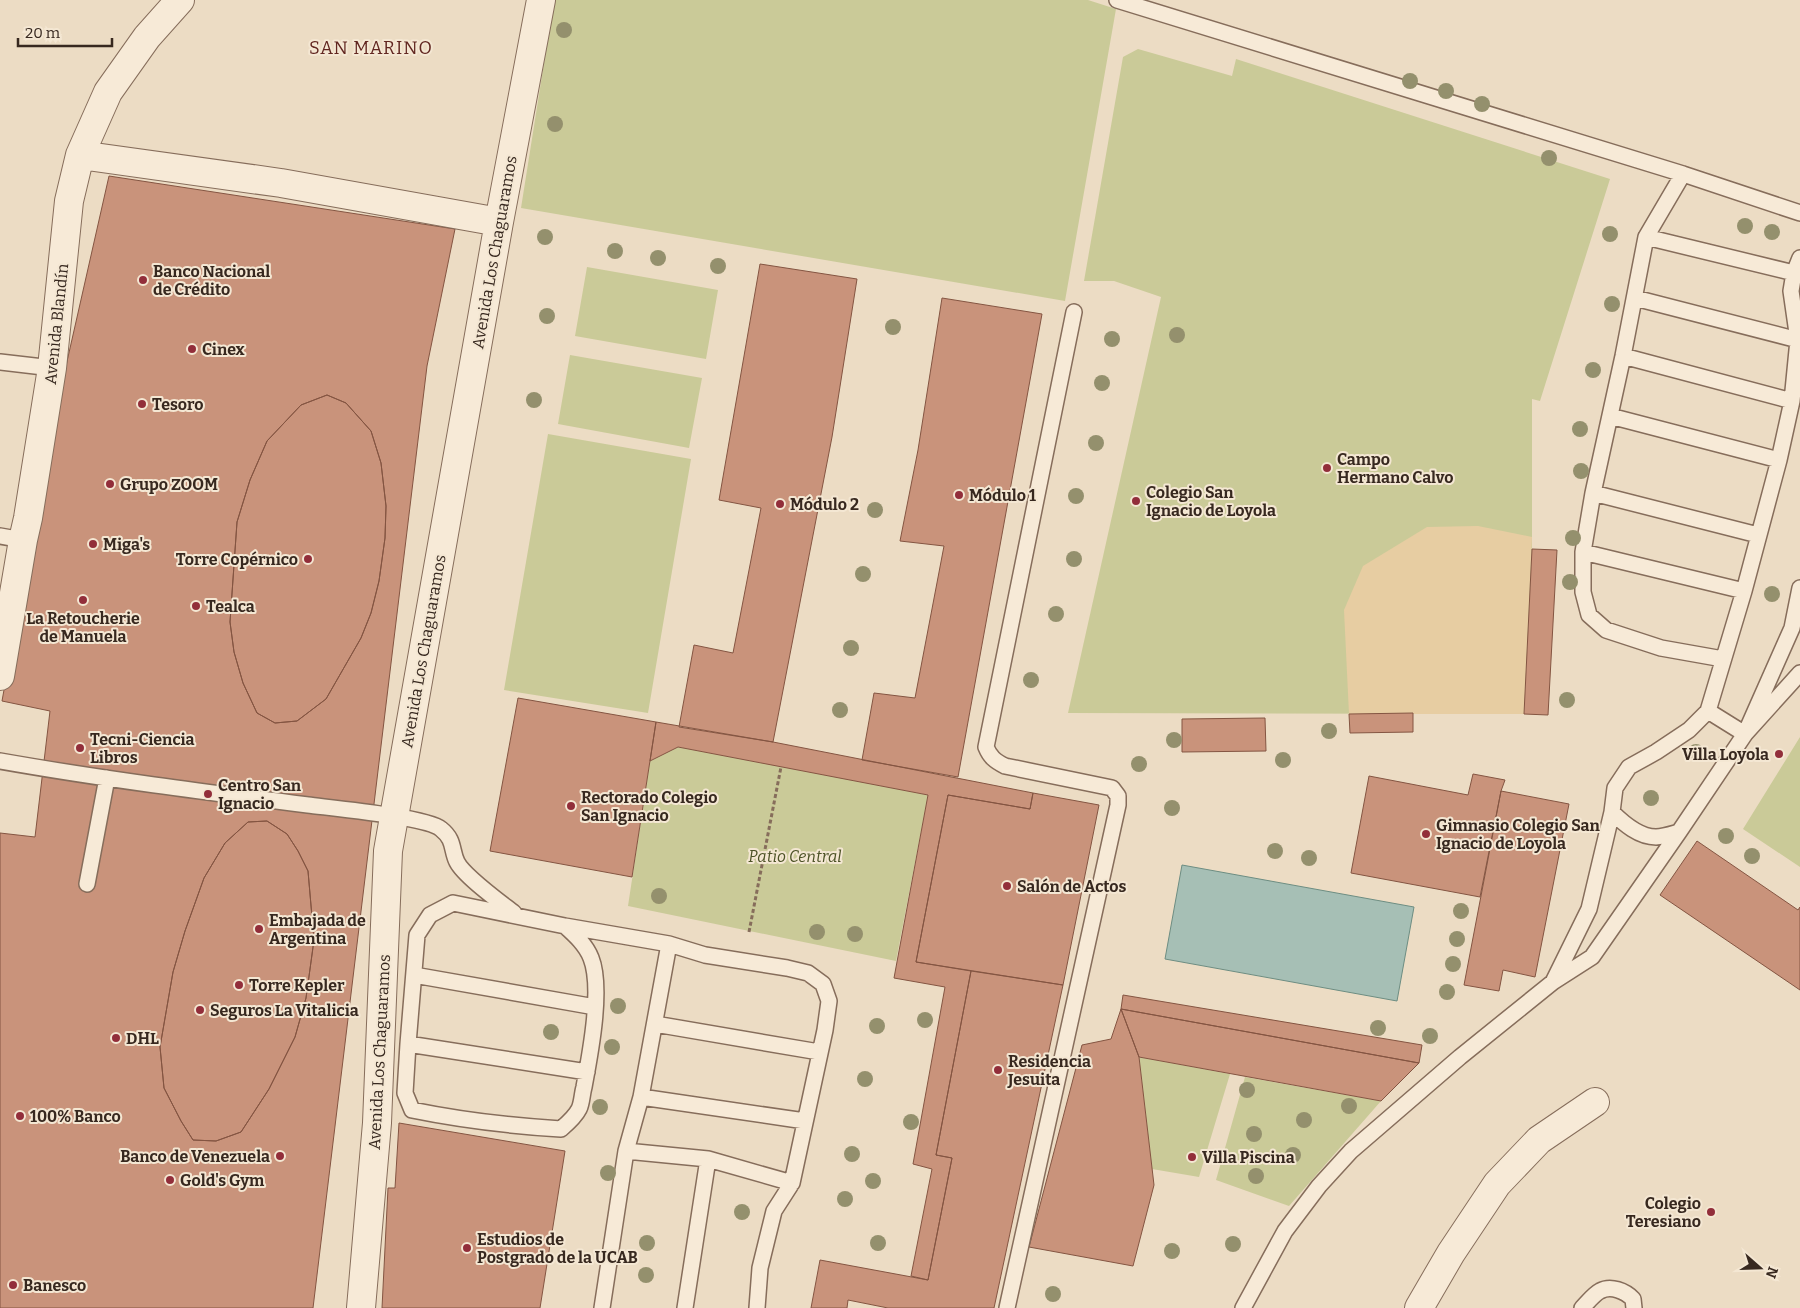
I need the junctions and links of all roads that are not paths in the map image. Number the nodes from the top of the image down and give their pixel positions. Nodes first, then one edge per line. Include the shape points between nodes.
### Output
1 (180, 0) edge
2 (541, 0) edge
3 (1117, 0) edge
4 (80, 154) junction
5 (1683, 174) junction
6 (1800, 213) edge
7 (499, 222) junction
8 (1646, 238) junction
9 (1800, 258) edge
10 (1794, 273) junction
11 (1635, 298) junction
12 (1074, 312) dead end
13 (1798, 340) junction
14 (1623, 356) junction
15 (0, 362) edge
16 (52, 368) junction
17 (1792, 401) junction
18 (1610, 416) junction
19 (1779, 460) junction
20 (1593, 494) junction
21 (1758, 535) junction
22 (12, 538) edge
23 (1583, 552) junction
24 (1800, 588) edge
25 (1744, 591) junction
26 (1723, 659) junction
27 (1800, 673) edge
28 (0, 676) edge
29 (1708, 711) junction
30 (1745, 734) junction
31 (0, 761) edge
32 (107, 778) junction
33 (1612, 812) junction
34 (394, 817) junction
35 (1679, 832) junction
36 (87, 884) dead end
37 (516, 915) junction
38 (565, 926) junction
39 (669, 944) junction
40 (414, 976) junction
41 (1554, 982) junction
42 (595, 1007) junction
43 (656, 1024) junction
44 (408, 1044) junction
45 (819, 1052) junction
46 (586, 1072) junction
47 (641, 1097) junction
48 (1595, 1102) dead end
49 (805, 1121) junction
50 (626, 1151) junction
51 (708, 1159) junction
52 (792, 1183) junction
53 (361, 1308) edge
54 (602, 1308) edge
55 (685, 1308) edge
56 (757, 1308) edge
57 (1007, 1308) edge
58 (1243, 1308) edge
59 (1419, 1308) edge
60 (1582, 1308) edge
61 (1634, 1308) edge

1 - 4 street, Avenida Blandín via 147,37 108,92
2 - 7 street, Avenida Los Chaguaramos
3 - 5 lane
4 - 7 street via 282,183
4 - 16 street, Avenida Blandín via 69,201
5 - 6 lane
5 - 8 lane
7 - 34 street, Avenida Los Chaguaramos
8 - 10 lane
8 - 11 lane
9 - 10 lane
10 - 13 lane via 1791,291
11 - 13 lane
11 - 14 lane
12 - 57 lane via 986,747 995,761 1005,766 1112,788 1118,796 1118,805
13 - 17 lane
14 - 17 lane
14 - 18 lane
15 - 16 lane
16 - 22 street, Avenida Blandín via 28,518
17 - 19 lane
18 - 19 lane
18 - 20 lane
19 - 21 lane
20 - 21 lane
20 - 23 lane
21 - 25 lane
22 - 28 street, Avenida Blandín
23 - 25 lane
23 - 26 lane via 1583,592 1589,615 1606,630 1661,648
24 - 30 lane via 1792,628
25 - 26 lane
26 - 29 lane
27 - 30 lane
29 - 30 lane
29 - 33 lane via 1689,730 1629,767 1615,788
30 - 35 lane
31 - 32 lane
32 - 34 lane
32 - 36 lane
33 - 35 lane via 1641,834 1656,837
33 - 41 lane via 1589,909
34 - 37 lane via 441,828 453,843 458,862 475,881
34 - 53 street, Avenida Los Chaguaramos via 388,851 377,1123
35 - 41 lane via 1592,957
37 - 38 lane
37 - 40 lane via 453,903 430,915 418,935
38 - 39 lane
38 - 42 lane via 580,940 591,958 596,974
39 - 43 lane
39 - 45 lane via 705,955 808,973 823,984 829,1002
40 - 42 lane
40 - 44 lane
41 - 58 lane via 1351,1151 1285,1231
42 - 46 lane
43 - 45 lane
43 - 47 lane
44 - 46 lane
44 - 46 lane via 405,1093 412,1110 433,1115 561,1129 579,1108
45 - 49 lane
47 - 49 lane
47 - 50 lane
48 - 59 street via 1539,1140 1497,1184
49 - 52 lane
50 - 51 lane
50 - 54 lane
51 - 52 lane
51 - 55 lane
52 - 56 lane via 774,1211 760,1268
60 - 61 lane via 1600,1290 1614,1289 1626,1291 1633,1299

